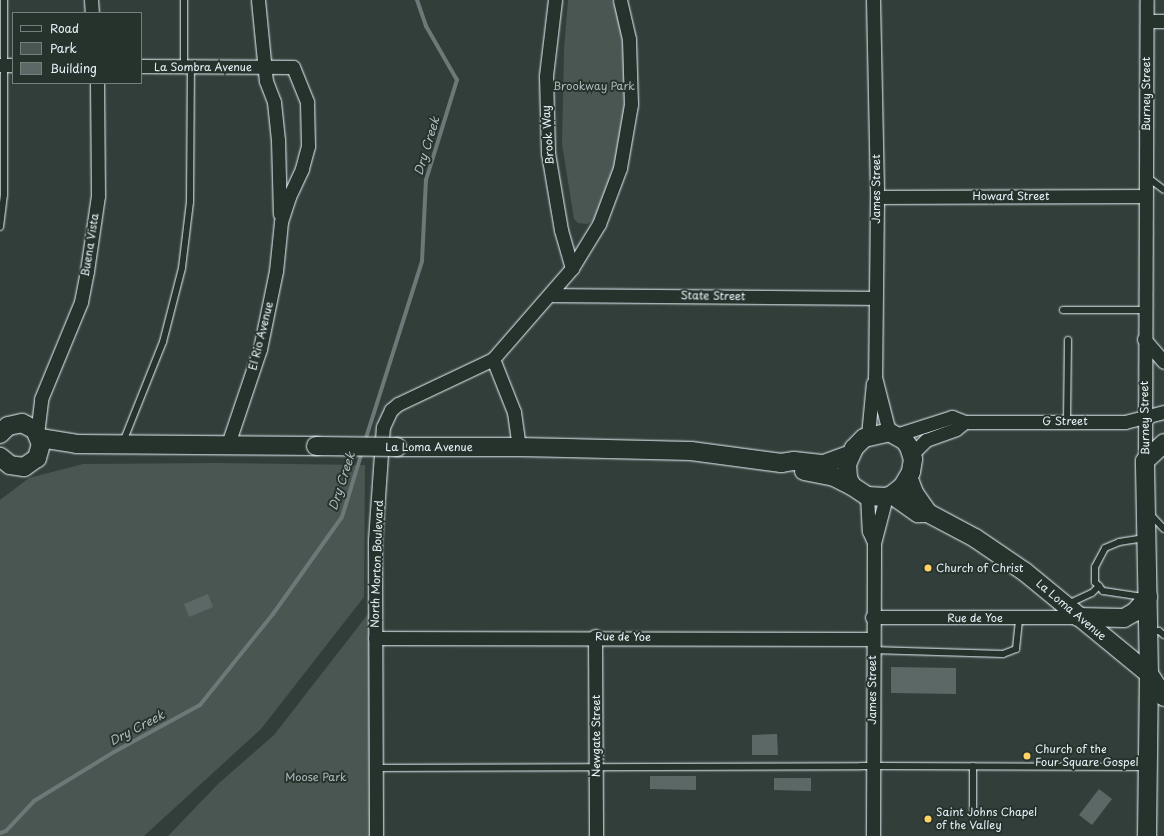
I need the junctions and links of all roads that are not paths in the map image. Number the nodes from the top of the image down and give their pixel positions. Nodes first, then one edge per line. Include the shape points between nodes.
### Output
1 (4, 0) edge
2 (91, 0) edge
3 (184, 0) edge
4 (258, 0) edge
5 (555, 0) edge
6 (620, 0) edge
7 (873, 0) edge
8 (1146, 0) edge
9 (92, 12) edge
10 (1146, 21) junction
11 (1164, 21) edge
12 (6, 65) edge
13 (142, 66) edge
14 (187, 66) junction
15 (265, 67) junction
16 (97, 84) edge
17 (1146, 176) junction
18 (1164, 190) edge
19 (877, 196) junction
20 (1145, 196) junction
21 (281, 222) junction
22 (0, 226) edge
23 (572, 268) junction
24 (550, 295) junction
25 (876, 298) junction
26 (1064, 310) dead end
27 (1144, 310) junction
28 (1144, 339) junction
29 (1068, 340) dead end
30 (493, 358) junction
31 (1164, 362) edge
32 (875, 377) junction
33 (41, 399) junction
34 (1164, 412) edge
35 (1144, 418) junction
36 (1067, 421) junction
37 (965, 422) junction
38 (7, 428) edge
39 (893, 433) junction
40 (868, 435) junction
41 (38, 436) junction
42 (1164, 443) edge
43 (76, 444) junction
44 (122, 445) junction
45 (227, 446) junction
46 (519, 447) junction
47 (850, 455) junction
48 (37, 458) junction
49 (913, 459) junction
50 (1145, 461) junction
51 (781, 463) junction
52 (3, 464) edge
53 (909, 479) junction
54 (852, 486) junction
55 (867, 496) junction
56 (889, 496) junction
57 (1147, 511) junction
58 (928, 513) junction
59 (1164, 529) edge
60 (1147, 538) junction
61 (874, 543) junction
62 (1099, 586) junction
63 (1148, 596) junction
64 (1072, 611) junction
65 (872, 617) junction
66 (1019, 618) junction
67 (1159, 631) edge
68 (596, 636) junction
69 (375, 638) junction
70 (872, 644) junction
71 (1157, 676) edge
72 (1164, 697) edge
73 (596, 766) junction
74 (872, 766) junction
75 (972, 766) junction
76 (1147, 767) junction
77 (375, 768) junction
78 (973, 810) dead end
79 (376, 836) edge
80 (596, 836) edge
81 (872, 836) edge
82 (1147, 836) edge

1 - 12 lane
2 - 9 street
3 - 14 lane
4 - 15 street, El Rio Avenue
5 - 23 street, Brook Way via 546,76 547,138 554,192
6 - 23 street, North Morton Boulevard via 629,39 632,77 628,136 612,194 599,224
7 - 19 street, James Street
8 - 10 street, Burney Street
10 - 11 street
10 - 17 street, Burney Street
12 - 22 lane via 4,195
13 - 14 street, La Sombra Avenue
14 - 15 street, La Sombra Avenue
14 - 44 lane via 190,202 182,268 163,342
15 - 21 street, El Rio Avenue via 266,81 274,102 278,140
15 - 21 street, El Rio Avenue via 293,67 307,102 308,146 302,170 288,196
16 - 33 street, Buena Vista via 98,196 81,302
17 - 18 lane
17 - 20 street, Burney Street
19 - 20 street, Howard Street
19 - 25 street, James Street
20 - 27 street, Burney Street
21 - 45 street, El Rio Avenue via 276,271 260,349
23 - 24 street, North Morton Boulevard
24 - 25 street, State Street
24 - 30 street, North Morton Boulevard
25 - 32 street, James Street
26 - 27 lane
27 - 28 street, Burney Street
28 - 31 street
28 - 35 street, Burney Street
29 - 36 lane
30 - 46 street via 514,412
30 - 69 street, North Morton Boulevard via 398,404 386,418 375,540
32 - 39 street, James Street
32 - 40 street, James Street via 871,389
33 - 38 street, Buena Vista
33 - 41 street, Buena Vista
34 - 35 street, G Street
35 - 36 street, G Street via 1125,422
35 - 50 street, Burney Street
36 - 37 street, G Street
37 - 39 street, G Street via 952,417
37 - 49 street, G Street via 956,429 926,440 915,451
38 - 41 main road via 29,426
39 - 40 main road
39 - 49 main road via 905,441
40 - 47 main road via 858,442
41 - 43 main road, La Loma Avenue
41 - 48 main road via 40,452
42 - 50 main road
43 - 44 main road, La Loma Avenue
43 - 48 main road, La Loma Avenue via 50,451
44 - 45 main road, La Loma Avenue
45 - 46 main road, La Loma Avenue, bridge
46 - 51 main road, La Loma Avenue via 691,452
47 - 51 main road, La Loma Avenue via 824,464 794,461
47 - 54 main road via 846,471
48 - 52 main road, La Loma Avenue via 24,467
49 - 53 main road
50 - 57 main road, Burney Street
51 - 54 main road, La Loma Avenue via 793,469 834,477
53 - 56 main road
53 - 58 main road, La Loma Avenue
54 - 55 main road
55 - 56 main road
55 - 61 street, James Street via 869,531
56 - 58 main road, La Loma Avenue via 918,513
56 - 61 street, James Street
57 - 59 lane
57 - 60 main road, Burney Street
58 - 64 main road, La Loma Avenue via 1005,557
60 - 62 lane via 1119,542 1105,548 1095,567 1095,582
60 - 63 main road, Burney Street
61 - 65 street, James Street
62 - 63 lane via 1103,591 1115,594
62 - 64 lane via 1082,599
63 - 64 main road via 1129,617
63 - 67 main road, Burney Street
64 - 66 street, Rue de Yoe
64 - 71 main road, La Loma Avenue
65 - 66 street, Rue de Yoe
65 - 70 street, James Street
66 - 70 lane via 1016,649 1003,654
67 - 71 main road, Burney Street
68 - 69 street, Rue de Yoe
68 - 70 street, Rue de Yoe
68 - 73 street, Newgate Street
69 - 77 street, North Morton Boulevard
70 - 74 street, James Street
71 - 72 main road
71 - 76 main road, Burney Street
73 - 74 lane
73 - 77 lane
73 - 80 street, Newgate Street
74 - 75 lane
74 - 81 street, James Street
75 - 76 lane
75 - 78 lane
76 - 82 main road, Burney Street
77 - 79 street, North Morton Boulevard

